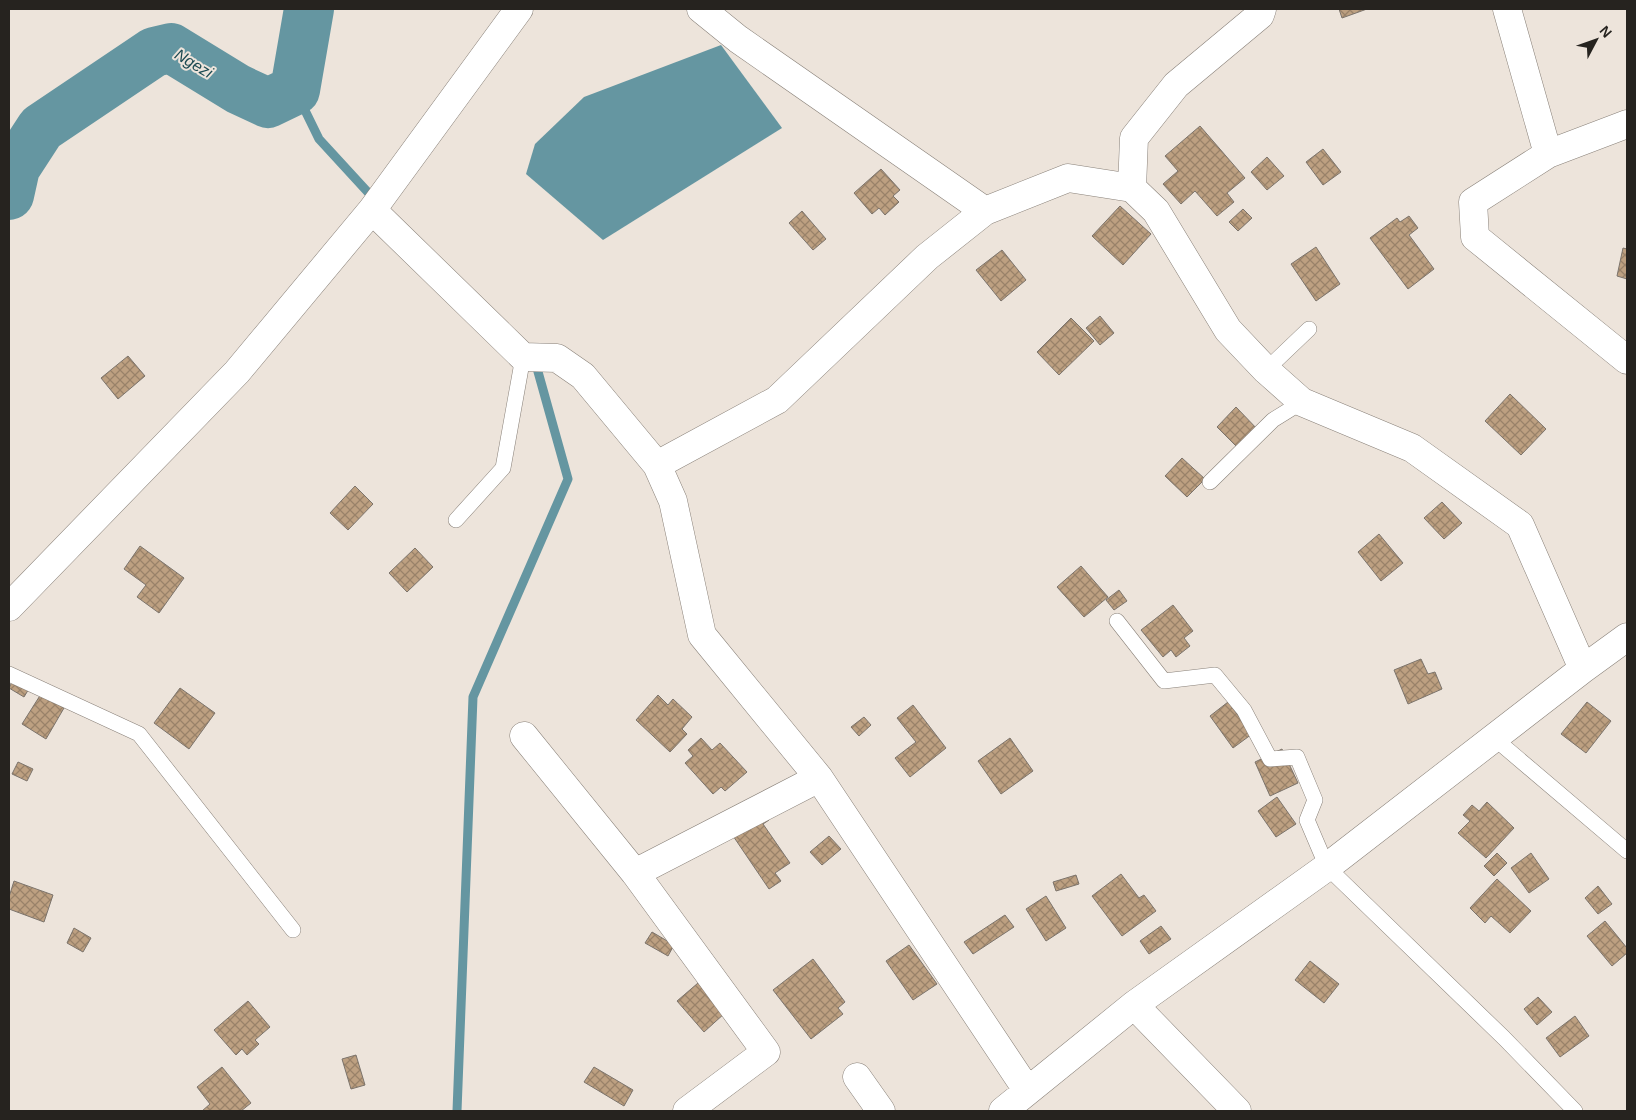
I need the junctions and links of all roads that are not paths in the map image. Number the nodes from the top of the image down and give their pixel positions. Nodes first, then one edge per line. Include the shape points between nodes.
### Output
1 (519, 9) edge
2 (701, 9) edge
3 (1262, 9) edge
4 (1507, 9) edge
5 (1627, 124) edge
6 (1548, 154) junction
7 (1132, 188) junction
8 (372, 210) junction
9 (986, 211) junction
10 (1309, 329) dead end
11 (523, 357) junction
12 (1627, 360) edge
13 (1266, 370) junction
14 (1302, 402) junction
15 (657, 465) junction
16 (1210, 482) dead end
17 (456, 520) dead end
18 (9, 607) edge
19 (1117, 622) dead end
20 (1627, 637) edge
21 (1583, 669) junction
22 (9, 674) edge
23 (524, 736) dead end
24 (1494, 738) junction
25 (819, 778) junction
26 (1627, 851) edge
27 (1327, 867) junction
28 (635, 873) junction
29 (293, 930) dead end
30 (1134, 1005) junction
31 (857, 1077) dead end
32 (1027, 1090) junction
33 (688, 1111) edge
34 (880, 1111) edge
35 (1003, 1111) edge
36 (1237, 1111) edge
37 (1575, 1111) edge

1 - 8 street
2 - 9 street via 738,39
3 - 7 street via 1260,15 1176,85 1134,138
4 - 6 street
5 - 6 street
6 - 12 street via 1473,202 1475,237
7 - 9 street via 1068,178
7 - 13 street via 1156,210 1228,330
8 - 11 street
8 - 18 street via 236,372
9 - 15 street via 927,256 777,400
10 - 13 lane
11 - 15 street via 557,358 583,376
11 - 17 lane via 503,468
13 - 14 street
14 - 16 lane via 1273,420
14 - 21 street via 1412,448 1520,525
15 - 25 street via 673,501 702,635
19 - 27 lane via 1164,682 1216,675 1244,710 1270,759 1297,758 1315,800 1307,820
20 - 21 street
21 - 24 street
22 - 29 lane via 139,734
23 - 28 street
24 - 26 lane
24 - 27 street
25 - 28 street
25 - 32 street
27 - 30 street
27 - 37 lane
28 - 33 street via 766,1052
30 - 32 street
30 - 36 street
31 - 34 street
32 - 35 street

